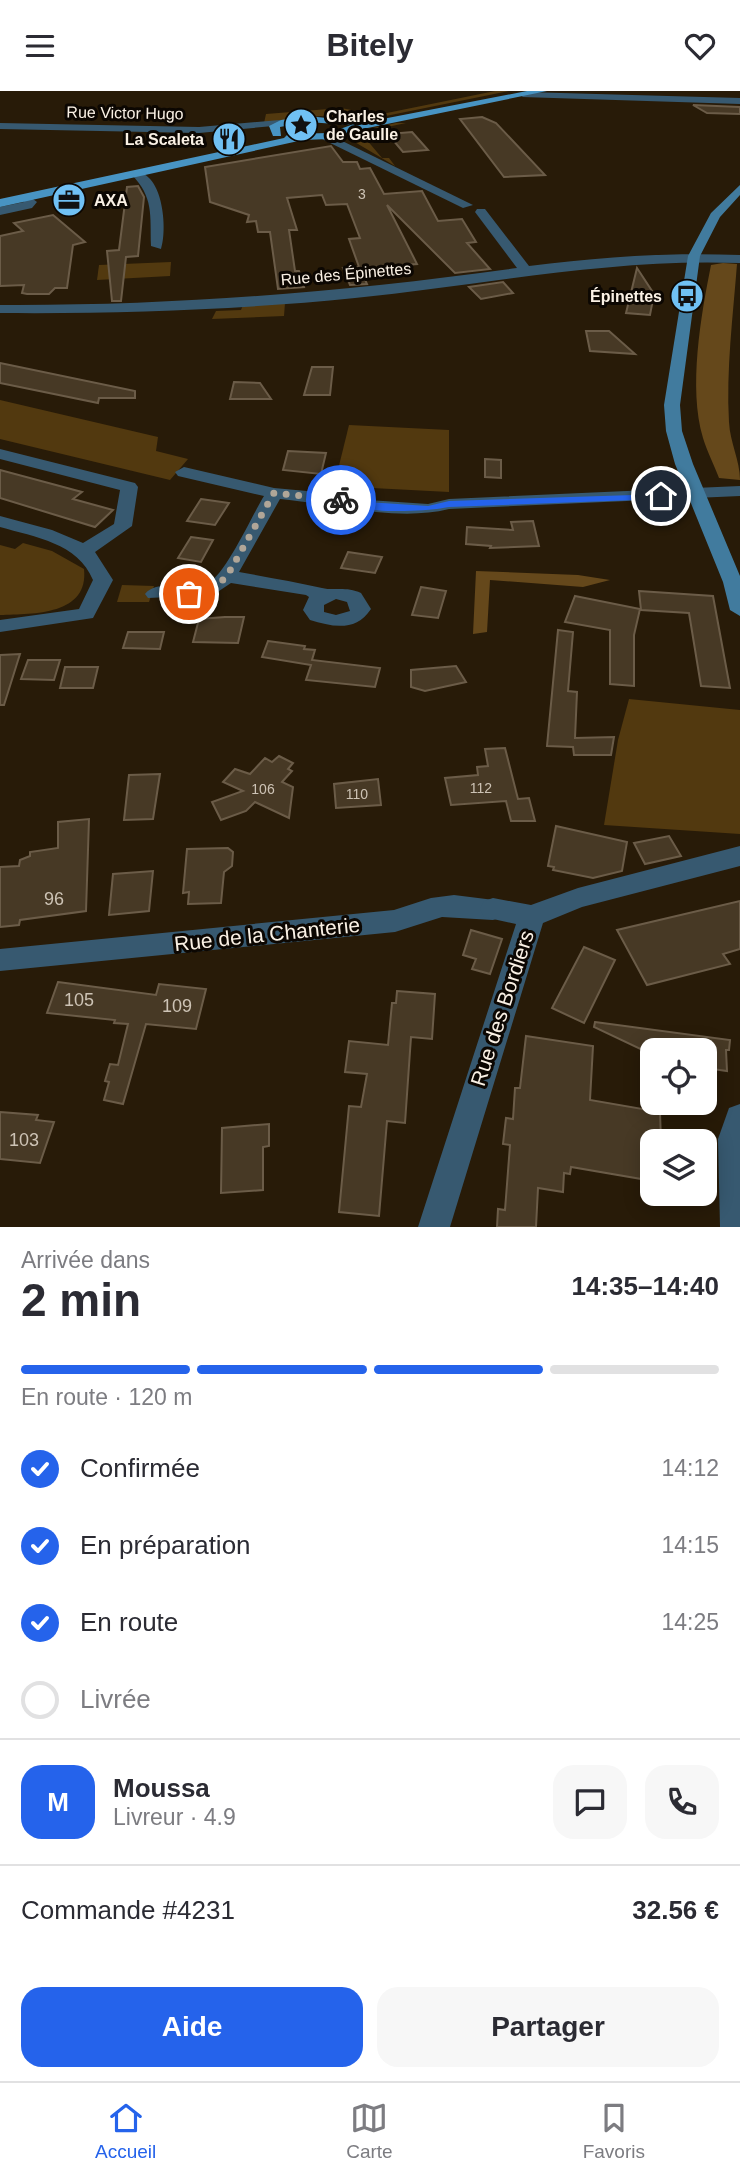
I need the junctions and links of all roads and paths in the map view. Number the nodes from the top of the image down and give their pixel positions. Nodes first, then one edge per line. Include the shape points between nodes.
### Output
1 (542, 91) edge
2 (522, 93) edge
3 (740, 101) edge
4 (345, 125) junction
5 (3, 126) edge
6 (277, 129) junction
7 (324, 137) junction
8 (299, 138) junction
9 (137, 174) junction
10 (740, 188) edge
11 (26, 197) junction
12 (0, 200) edge
13 (467, 205) dead end
14 (0, 211) edge
15 (481, 212) dead end
16 (157, 246) dead end
17 (694, 256) junction
18 (740, 259) edge
19 (524, 269) junction
20 (0, 309) edge
21 (0, 454) edge
22 (184, 472) dead end
23 (740, 491) edge
24 (274, 493) junction
25 (696, 493) junction
26 (0, 521) edge
27 (84, 551) junction
28 (227, 576) junction
29 (155, 594) dead end
30 (321, 597) dead end
31 (740, 610) edge
32 (0, 626) edge
33 (740, 856) edge
34 (532, 916) junction
35 (0, 960) edge
36 (740, 1118) edge
37 (434, 1227) edge
38 (736, 1227) edge

1 - 2 main road
2 - 3 street
2 - 4 main road
4 - 6 main road via 319,118
4 - 7 main road via 337,135
5 - 6 street, Rue Victor Hugo
6 - 8 main road
6 - 12 main road via 264,142
7 - 8 main road
7 - 13 street
8 - 9 main road
9 - 11 main road
9 - 16 street via 151,186
10 - 17 main road via 715,216
11 - 12 main road
11 - 14 street via 31,201 28,205
15 - 19 street
17 - 18 street, Rue des Épinettes
17 - 19 street, Rue des Épinettes
17 - 25 main road via 672,405 674,431
19 - 20 street, Rue des Épinettes via 355,294
21 - 27 street via 129,487 122,526
22 - 24 street
23 - 25 street
24 - 25 street via 428,509 449,504
24 - 28 street
25 - 31 main road
26 - 27 street
27 - 32 street via 99,565 103,580 86,614
28 - 29 street via 213,589
28 - 30 street via 312,590
33 - 34 street, Rue des Bordiers via 578,898
34 - 35 street, Rue de la Chanterie via 459,904 431,907 395,921
34 - 37 street, Rue des Bordiers
36 - 38 street via 732,1139

